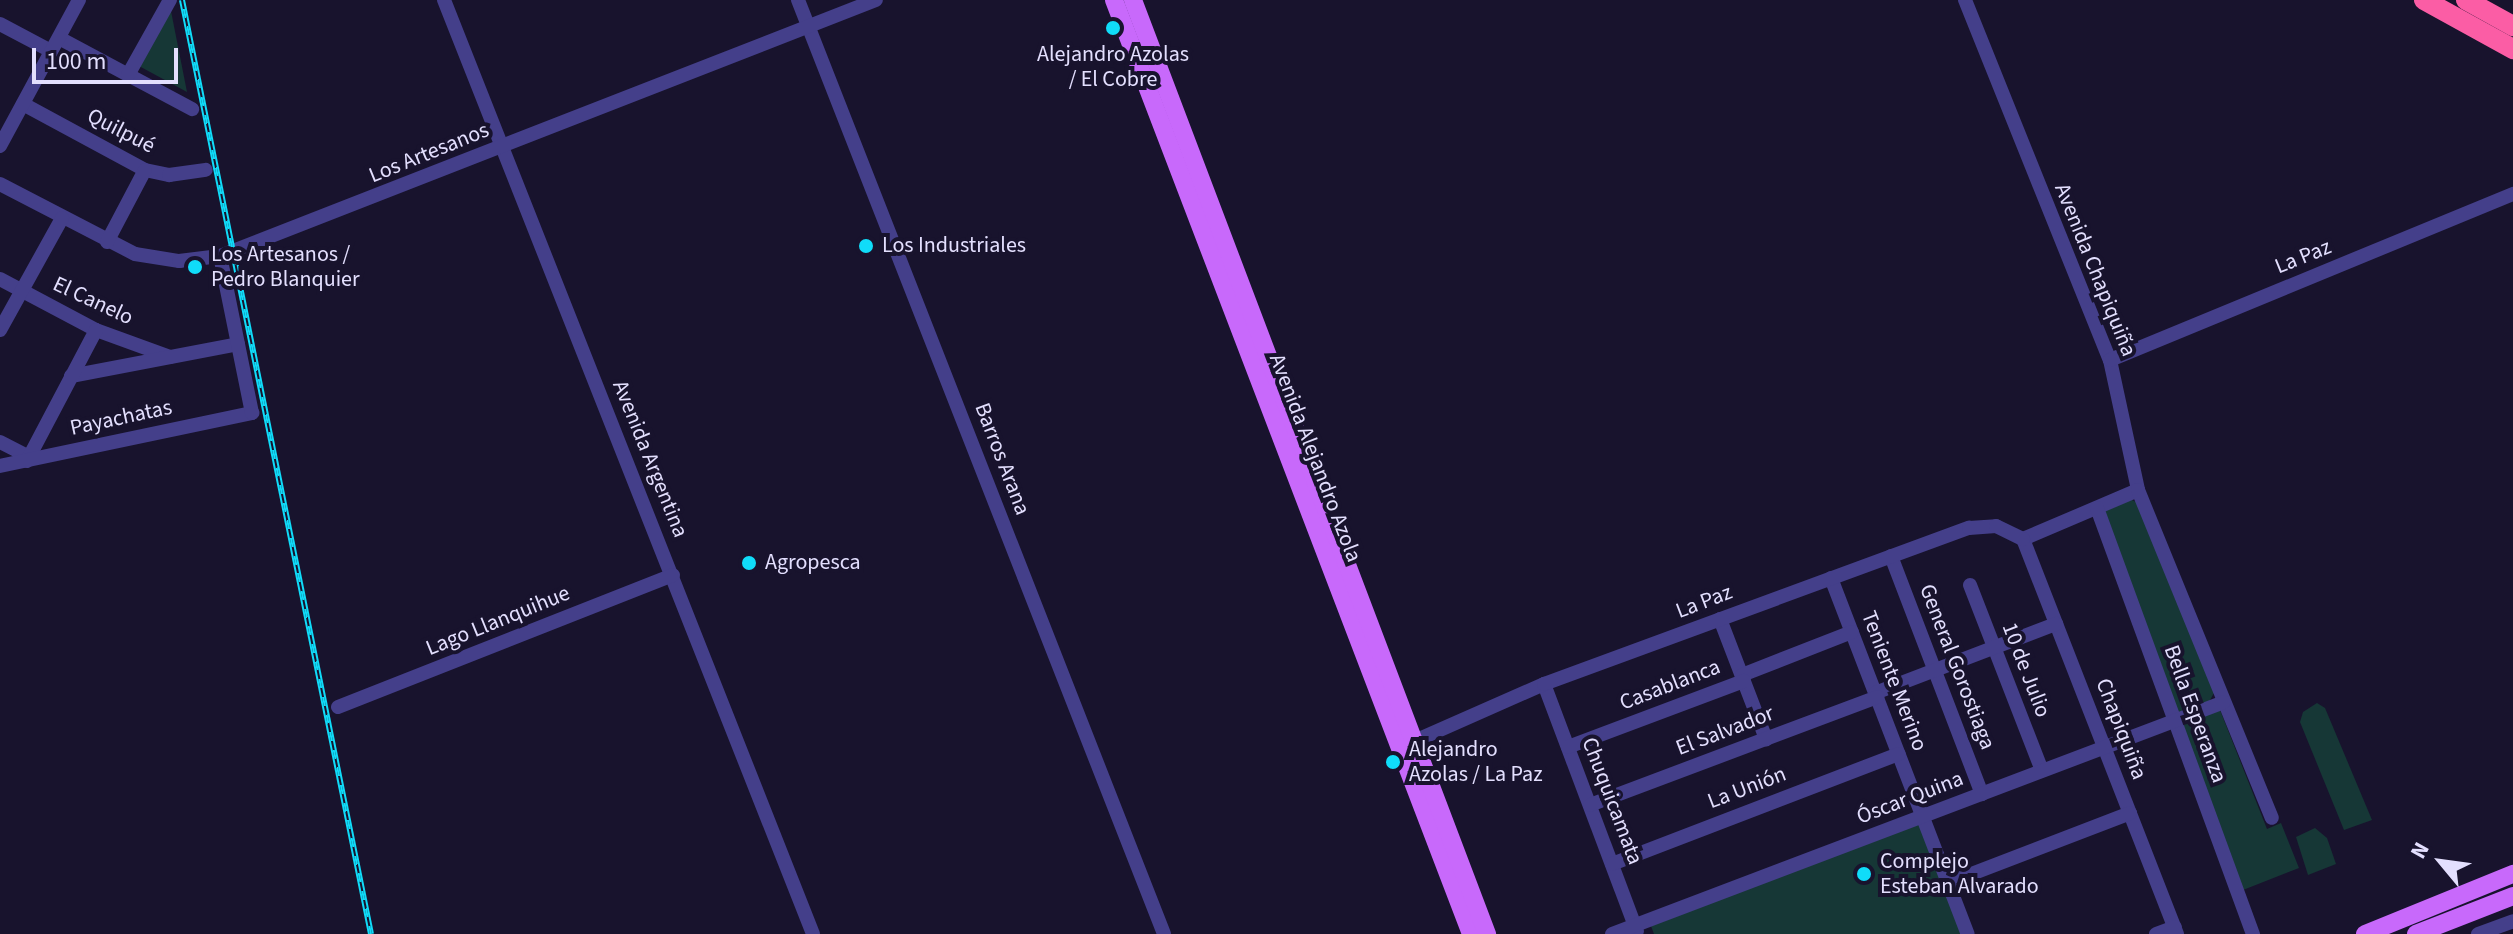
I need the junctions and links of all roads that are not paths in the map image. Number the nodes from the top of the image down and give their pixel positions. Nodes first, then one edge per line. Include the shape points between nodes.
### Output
1 (79, 0) edge
2 (170, 0) edge
3 (444, 0) edge
4 (798, 0) edge
5 (876, 0) edge
6 (1114, 0) edge
7 (1133, 0) edge
8 (1965, 0) edge
9 (2424, 0) edge
10 (2466, 0) edge
11 (0, 24) edge
12 (2513, 26) edge
13 (808, 27) junction
14 (55, 45) junction
15 (2513, 49) edge
16 (128, 75) junction
17 (23, 104) junction
18 (192, 109) dead end
19 (0, 146) edge
20 (501, 147) junction
21 (145, 170) junction
22 (206, 170) dead end
23 (0, 184) edge
24 (2513, 194) edge
25 (62, 218) junction
26 (107, 242) junction
27 (220, 256) junction
28 (0, 279) edge
29 (22, 291) junction
30 (0, 330) edge
31 (96, 330) junction
32 (238, 344) junction
33 (170, 357) junction
34 (2110, 360) junction
35 (71, 376) junction
36 (0, 442) edge
37 (27, 458) junction
38 (0, 466) edge
39 (2138, 490) junction
40 (2097, 508) junction
41 (2023, 539) junction
42 (1891, 556) junction
43 (673, 575) junction
44 (1831, 578) junction
45 (1970, 585) dead end
46 (1720, 619) junction
47 (2056, 624) junction
48 (1852, 632) junction
49 (1994, 648) junction
50 (1935, 670) junction
51 (1743, 678) junction
52 (1544, 684) junction
53 (1876, 695) junction
54 (2224, 702) junction
55 (338, 707) dead end
56 (2175, 721) junction
57 (1766, 739) junction
58 (1409, 743) junction
59 (1568, 747) junction
60 (2105, 747) junction
61 (1899, 754) junction
62 (2042, 771) junction
63 (1982, 794) junction
64 (1590, 805) junction
65 (2130, 813) junction
66 (1922, 816) junction
67 (2272, 818) dead end
68 (1612, 864) junction
69 (2513, 874) edge
70 (1948, 883) junction
71 (2513, 896) edge
72 (2468, 913) junction
73 (2513, 921) edge
74 (1637, 930) edge
75 (2176, 930) edge
76 (813, 934) edge
77 (1164, 934) edge
78 (1471, 934) edge
79 (1487, 934) edge
80 (1612, 934) edge
81 (1968, 934) edge
82 (2156, 934) edge
83 (2253, 934) edge
84 (2365, 934) edge
85 (2416, 934) edge
86 (2478, 934) edge

1 - 14 street
2 - 16 street
3 - 20 street, Avenida Argentina
4 - 13 street, Barros Arana
5 - 13 street, Los Artesanos
6 - 58 main road, Avenida Alejandro Azola via 1307,508
7 - 58 main road, Avenida Alejandro Azola
8 - 34 street, Avenida Chapiquiña
9 - 15 highway
10 - 12 highway
11 - 14 street
13 - 20 street, Los Artesanos
13 - 77 street, Barros Arana
14 - 16 street
14 - 17 street
16 - 18 street
17 - 19 street
17 - 21 street, Quilpué
20 - 27 street, Los Artesanos
20 - 43 street, Avenida Argentina
21 - 22 street, Quilpué via 169,175
21 - 26 street
23 - 25 street, Los Artesanos
24 - 34 street, La Paz
25 - 26 street, Los Artesanos
25 - 29 street
26 - 27 street, Los Artesanos via 166,260
27 - 32 street
28 - 29 street, El Canelo
29 - 30 street
29 - 31 street, El Canelo
31 - 33 street, El Canelo
31 - 35 street
32 - 33 street
32 - 37 street, Payachatas via 252,413
33 - 35 street
34 - 39 street, Avenida Chapiquiña
35 - 37 street
36 - 37 street
37 - 38 street, Payachatas
39 - 40 street
39 - 54 street, Bella Esperanza
40 - 41 street
40 - 56 street, Bella Esperanza
41 - 42 street, La Paz via 2003,528 1978,526
41 - 47 street, Chapiquiña
42 - 44 street, La Paz
42 - 50 street, General Gorostiaga
43 - 55 street, Lago Llanquihue
43 - 76 street, Avenida Argentina
44 - 46 street, La Paz
44 - 48 street, Teniente Merino
45 - 49 street, 10 de Julio
46 - 51 street
46 - 52 street, La Paz
47 - 49 street, El Salvador
47 - 60 street, Chapiquiña
48 - 51 street, Casablanca
48 - 53 street, Teniente Merino
49 - 50 street, El Salvador
49 - 62 street, 10 de Julio
50 - 53 street, El Salvador
50 - 63 street, General Gorostiaga
51 - 57 street
51 - 59 street, Casablanca
52 - 58 street, La Paz
52 - 59 street, Chuquicamata
53 - 57 street, El Salvador
53 - 61 street, Teniente Merino
54 - 56 street, Óscar Quina
54 - 67 street, Bella Esperanza
56 - 60 street, Óscar Quina
56 - 83 street, Bella Esperanza
57 - 64 street, El Salvador
58 - 78 main road, Avenida Alejandro Azola
58 - 79 main road, Avenida Alejandro Azola
59 - 64 street, Chuquicamata
60 - 62 street, Óscar Quina
60 - 65 street, Chapiquiña
61 - 66 street, Teniente Merino
61 - 68 street, La Unión
62 - 63 street, Óscar Quina
63 - 66 street, Óscar Quina
64 - 68 street, Chuquicamata
65 - 70 street
65 - 75 street, Chapiquiña
66 - 70 street, Teniente Merino
66 - 74 street, Óscar Quina
68 - 74 street, Chuquicamata
69 - 84 main road
70 - 81 street, Teniente Merino
71 - 72 main road
72 - 85 main road
72 - 86 street
73 - 86 street
74 - 80 street, Óscar Quina
75 - 82 street

